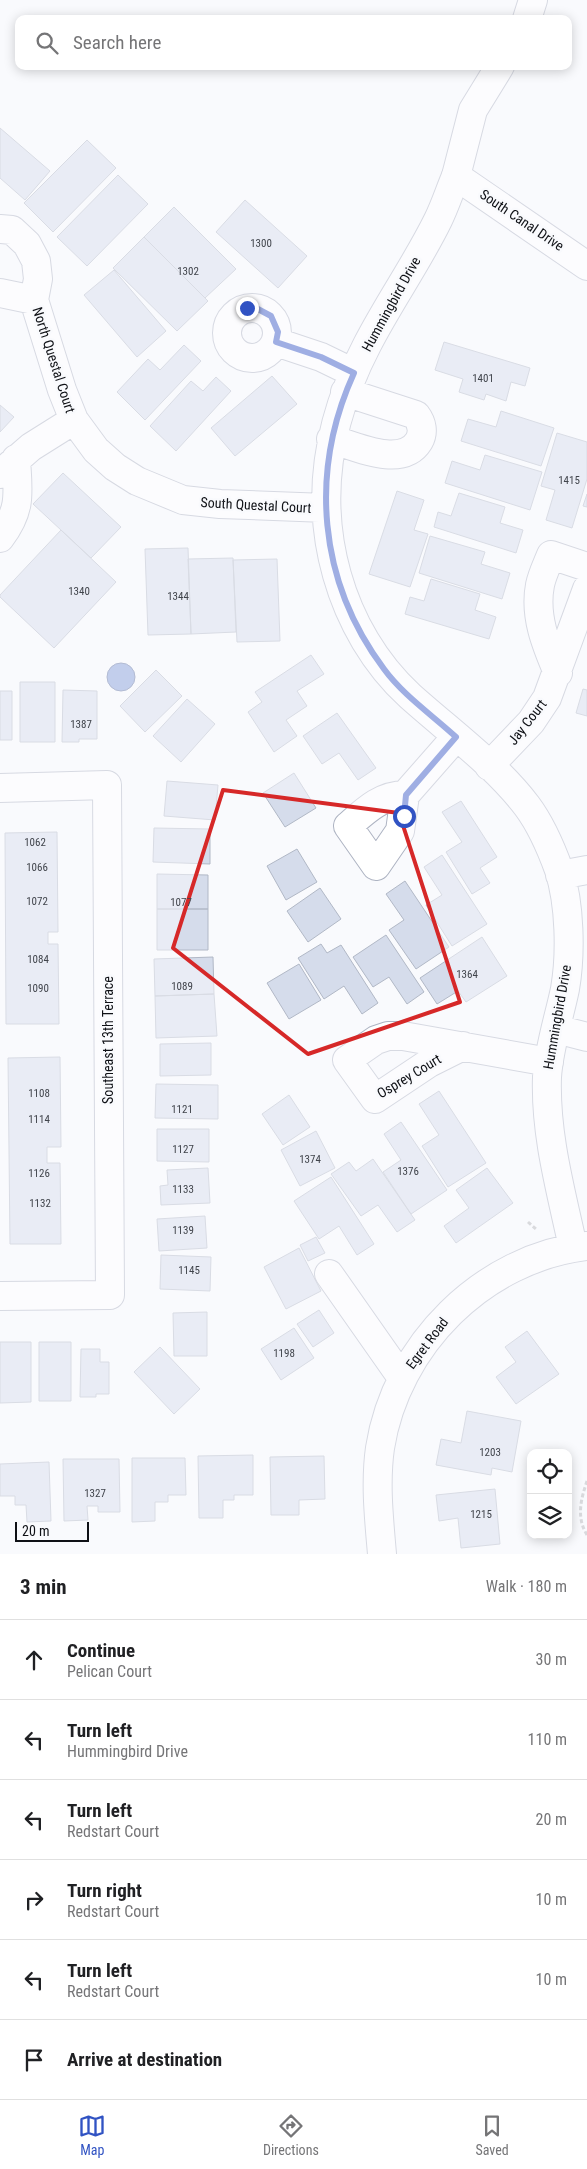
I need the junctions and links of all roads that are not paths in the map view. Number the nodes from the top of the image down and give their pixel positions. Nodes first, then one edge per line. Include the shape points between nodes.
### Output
1 (533, 0) edge
2 (528, 15) edge
3 (498, 70) edge
4 (456, 176) junction
5 (0, 229) edge
6 (587, 266) edge
7 (0, 294) edge
8 (34, 300) junction
9 (276, 342) dead end
10 (349, 382) junction
11 (74, 420) junction
12 (331, 439) junction
13 (8, 466) edge
14 (326, 508) junction
15 (0, 538) edge
16 (587, 567) edge
17 (587, 589) edge
18 (558, 673) junction
19 (456, 737) junction
20 (489, 766) junction
21 (0, 788) edge
22 (406, 795) dead end
23 (587, 870) edge
24 (560, 875) junction
25 (556, 1029) junction
26 (587, 1037) edge
27 (463, 1046) dead end
28 (549, 1062) junction
29 (580, 1246) edge
30 (329, 1274) dead end
31 (0, 1296) edge
32 (402, 1378) junction
33 (382, 1554) edge

1 - 2 street
3 - 4 street, Hummingbird Drive via 473,110
4 - 6 street, South Canal Drive
4 - 10 street, Hummingbird Drive via 438,220
5 - 8 street, North Questal Court via 12,230 27,244 36,261 38,279
7 - 8 street, North Questal Court
8 - 11 street, North Questal Court
9 - 10 street via 321,357
10 - 12 street, Hummingbird Drive
10 - 12 street via 416,415 421,422 420,440 404,454 391,456
11 - 13 street via 52,432
11 - 14 street, South Questal Court via 96,450 115,467 162,493 202,503
12 - 14 street, Hummingbird Drive
13 - 15 street via 17,505 15,516
14 - 19 street, Hummingbird Drive via 328,537 342,594 368,644 385,670
16 - 18 street via 551,555 540,585 541,625
17 - 18 street, Jay Court
18 - 20 street, Jay Court via 531,722
19 - 20 street, Hummingbird Drive
19 - 22 street
20 - 24 street, Hummingbird Drive via 527,806 540,826
21 - 31 street, Southeast 13th Terrace via 107,785 110,1295
23 - 24 street
24 - 25 street, Hummingbird Drive via 568,938 565,988
25 - 26 street
25 - 28 street, Hummingbird Drive
27 - 28 street
28 - 29 street, Hummingbird Drive via 549,1135
29 - 32 street, Egret Road via 541,1255 478,1288 452,1310 426,1340
30 - 32 street
32 - 33 street, Egret Road via 380,1449 378,1500

